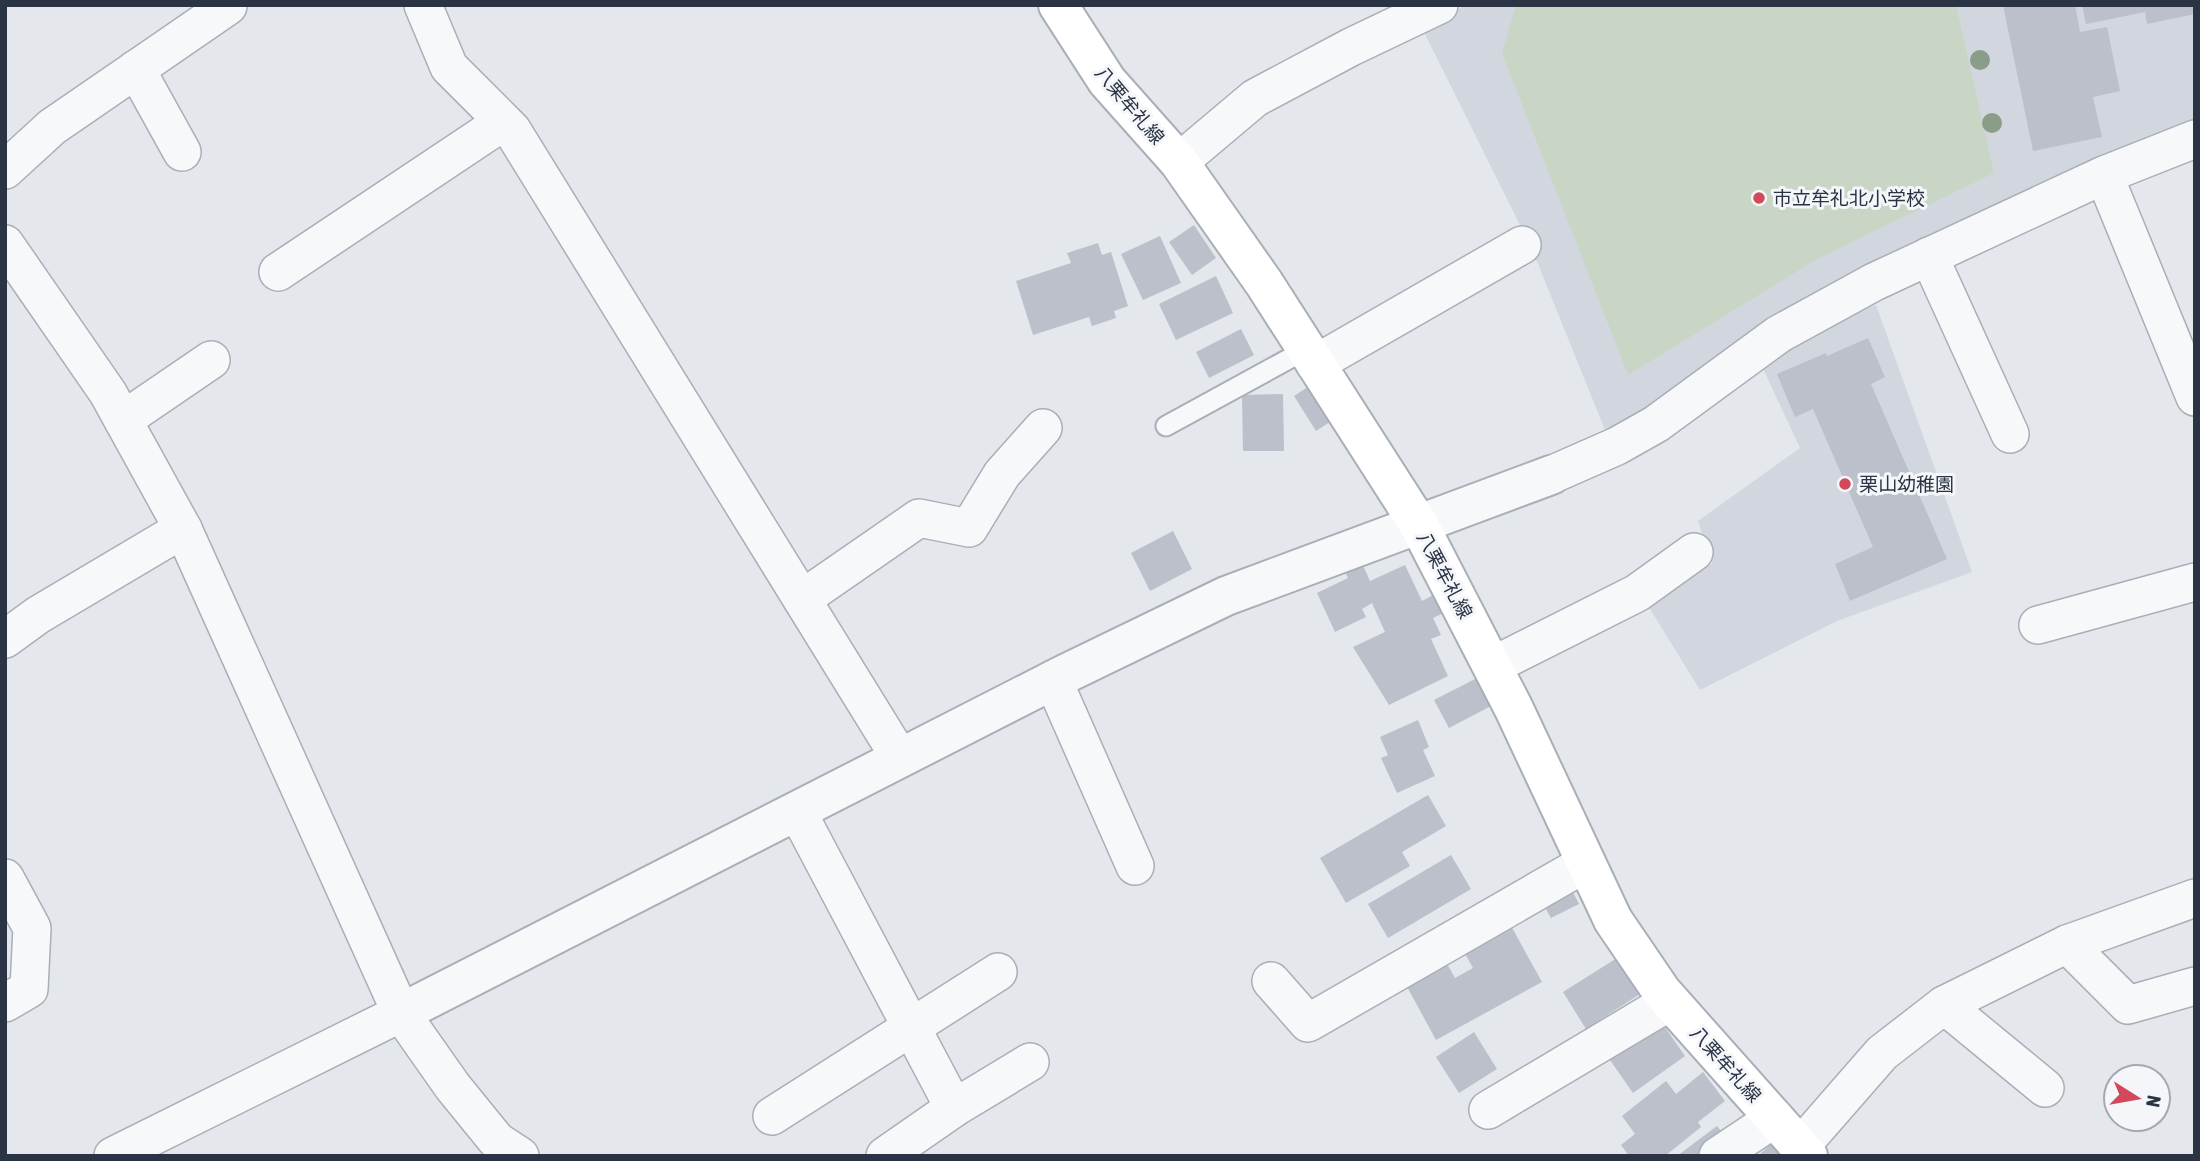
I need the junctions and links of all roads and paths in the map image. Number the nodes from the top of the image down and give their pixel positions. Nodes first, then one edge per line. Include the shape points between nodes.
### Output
1 (423, 5) edge
2 (1058, 5) edge
3 (1438, 5) edge
4 (228, 6) edge
5 (136, 69) junction
6 (503, 122) junction
7 (2195, 139) edge
8 (182, 152) dead end
9 (1179, 162) junction
10 (5, 170) edge
11 (2104, 175) junction
12 (1522, 245) dead end
13 (9, 256) edge
14 (1929, 256) junction
15 (278, 272) dead end
16 (1311, 357) junction
17 (211, 360) dead end
18 (2194, 392) edge
19 (122, 420) junction
20 (1166, 426) dead end
21 (1043, 428) dead end
22 (2010, 434) dead end
23 (1551, 475) joint
24 (1419, 525) junction
25 (183, 529) junction
26 (1694, 552) dead end
27 (2195, 582) edge
28 (802, 599) junction
29 (2038, 625) dead end
30 (5, 639) edge
31 (1492, 666) junction
32 (1053, 680) junction
33 (900, 758) junction
34 (797, 811) junction
35 (1586, 863) junction
36 (1135, 866) dead end
37 (5, 878) edge
38 (2195, 898) edge
39 (2067, 944) junction
40 (998, 972) dead end
41 (1271, 981) dead end
42 (2195, 986) edge
43 (1670, 1002) junction
44 (5, 1003) edge
45 (1944, 1005) junction
46 (401, 1013) junction
47 (912, 1028) junction
48 (1030, 1062) dead end
49 (2045, 1088) dead end
50 (954, 1108) junction
51 (1488, 1110) dead end
52 (772, 1116) dead end
53 (1774, 1118) junction
54 (1804, 1151) edge
55 (113, 1156) edge
56 (520, 1156) edge
57 (885, 1156) edge
58 (1718, 1156) edge

1 - 6 street via 449,67
2 - 9 main road, 八栗牟礼線 via 1107,81
3 - 9 street via 1255,98
4 - 5 street
5 - 8 street
5 - 10 street via 52,127
6 - 15 street
6 - 28 street
7 - 11 street
9 - 16 main road, 八栗牟礼線
11 - 14 street
11 - 18 street
12 - 16 street
13 - 19 street via 108,393
14 - 22 street
14 - 23 street via 1779,334 1656,424
16 - 20 lane
16 - 24 main road, 八栗牟礼線
17 - 19 street
19 - 25 street
21 - 28 street via 1002,474 969,528 919,518
23 - 24 street
24 - 31 main road, 八栗牟礼線
24 - 32 street via 1226,596
25 - 30 street
25 - 46 street
26 - 31 street via 1637,593
27 - 29 street
28 - 33 street
31 - 35 main road, 八栗牟礼線
32 - 33 street
32 - 36 street
33 - 34 street
34 - 46 street
34 - 47 street
35 - 41 street via 1308,1023
35 - 43 main road, 八栗牟礼線 via 1613,920
37 - 44 street via 32,928 29,989
38 - 39 street
39 - 42 street via 2128,1005
39 - 45 street
40 - 47 street
43 - 51 street
43 - 53 main road, 八栗牟礼線
45 - 49 street
45 - 54 street via 1882,1053
46 - 55 street
46 - 56 street via 497,1140
47 - 50 street
47 - 52 street
48 - 50 street
50 - 57 street
53 - 54 main road, 八栗牟礼線
53 - 58 street

